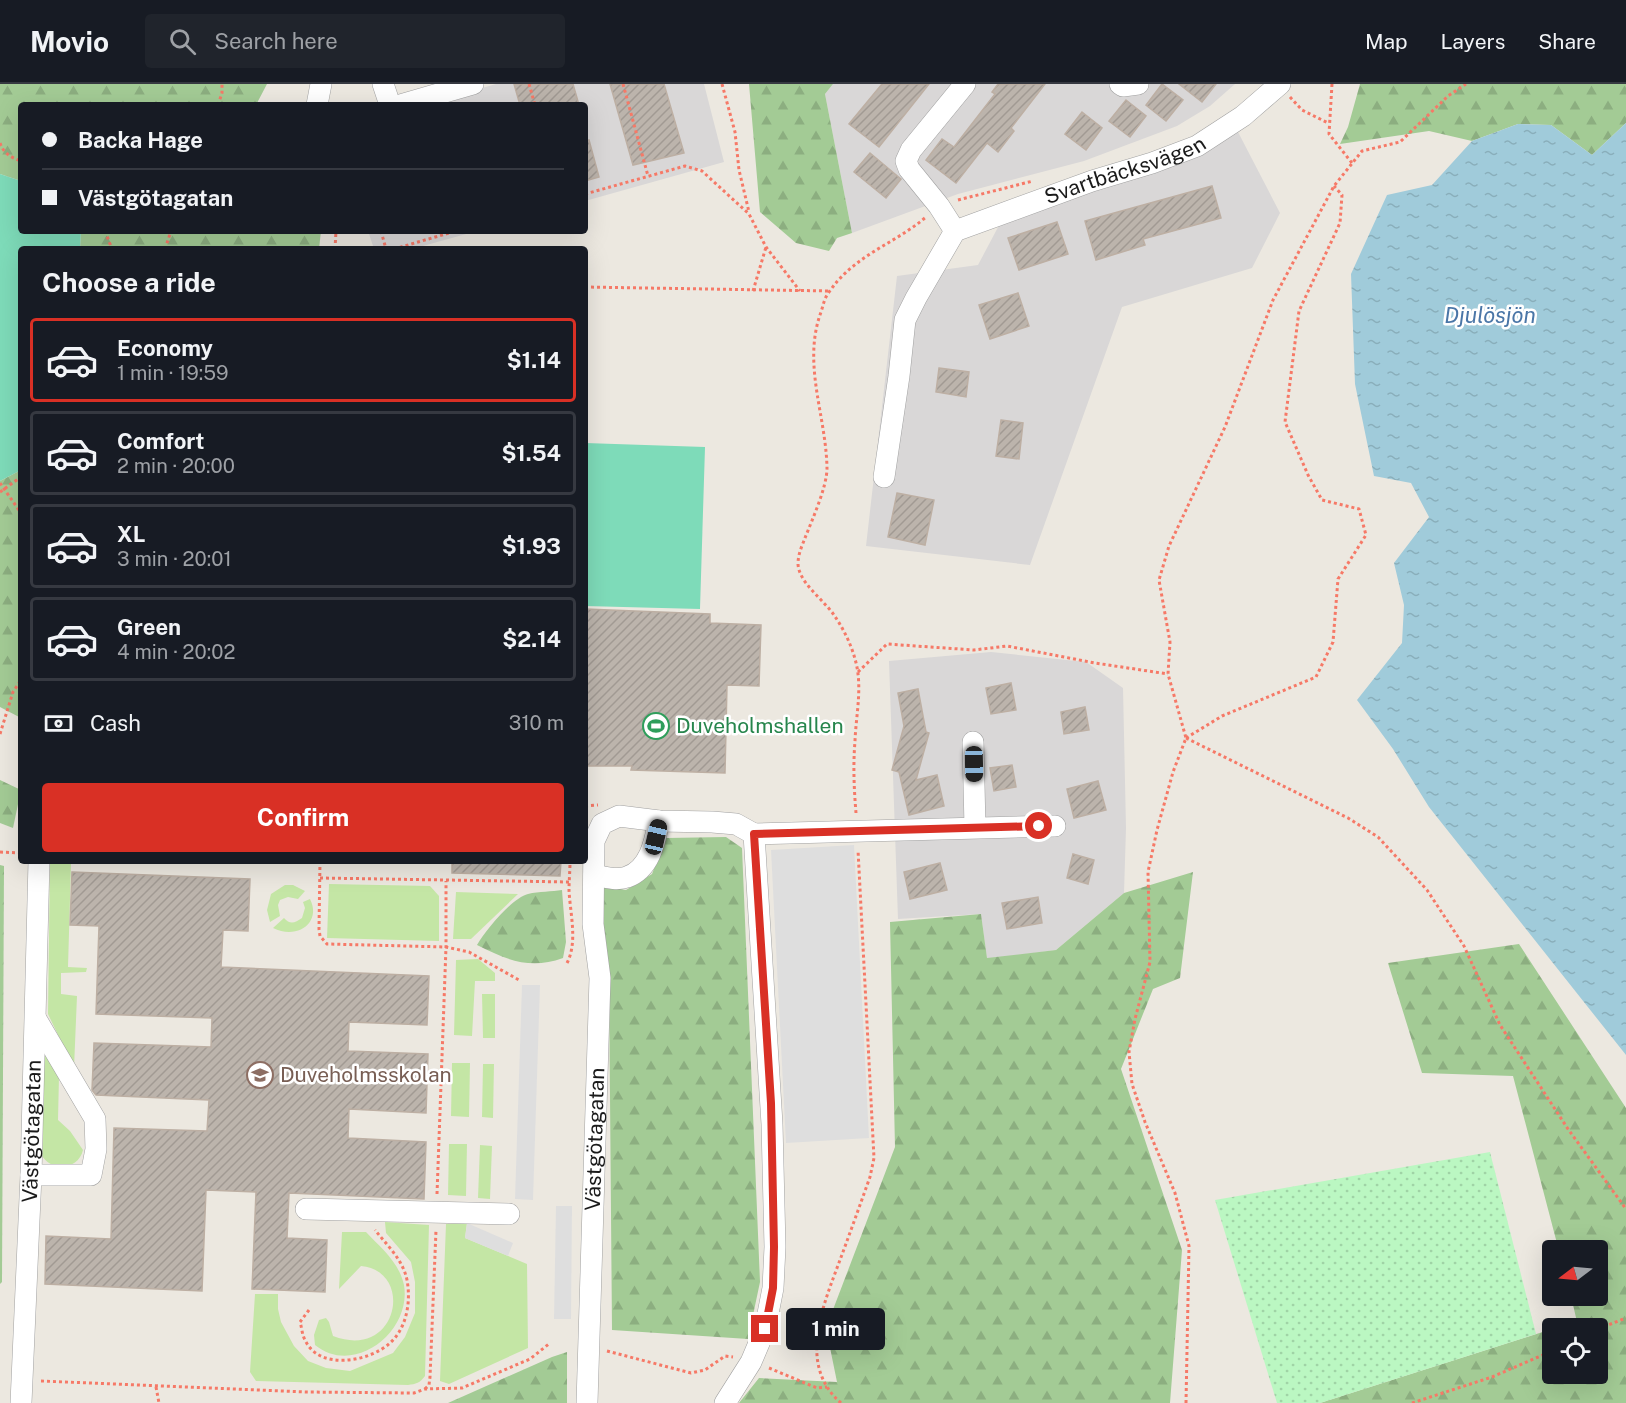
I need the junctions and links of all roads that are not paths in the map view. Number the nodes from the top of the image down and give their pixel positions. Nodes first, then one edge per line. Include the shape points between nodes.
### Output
1 (321, 84) edge
2 (383, 84) edge
3 (473, 84) edge
4 (965, 84) edge
5 (1120, 84) edge
6 (1138, 84) edge
7 (1279, 85) edge
8 (428, 90) edge
9 (318, 102) edge
10 (389, 102) edge
11 (406, 102) edge
12 (955, 231) junction
13 (884, 477) dead end
14 (973, 742) dead end
15 (659, 821) junction
16 (1055, 826) dead end
17 (975, 827) junction
18 (754, 834) junction
19 (39, 864) edge
20 (594, 875) junction
21 (36, 1019) junction
22 (31, 1175) junction
23 (306, 1209) dead end
24 (509, 1214) dead end
25 (21, 1403) edge
26 (587, 1403) edge
27 (725, 1403) edge

1 - 9 street
2 - 10 street
3 - 8 street
4 - 12 street via 906,161
5 - 6 street
7 - 12 street, Svartbäcksvägen via 1243,116 1197,146
8 - 11 street
12 - 13 street via 905,321
14 - 17 street
15 - 18 street, Västgötagatan via 736,824
15 - 20 street via 648,859 638,872 615,879
15 - 20 street, Västgötagatan via 619,816 602,824 594,841
16 - 17 street
17 - 18 street
18 - 27 street via 771,1114 773,1288 765,1329 752,1362
19 - 21 street, Västgötagatan
20 - 26 street, Västgötagatan via 593,924 600,978
21 - 22 street, Västgötagatan
21 - 22 street via 95,1119 96,1149 92,1175
22 - 25 street, Västgötagatan
23 - 24 street

